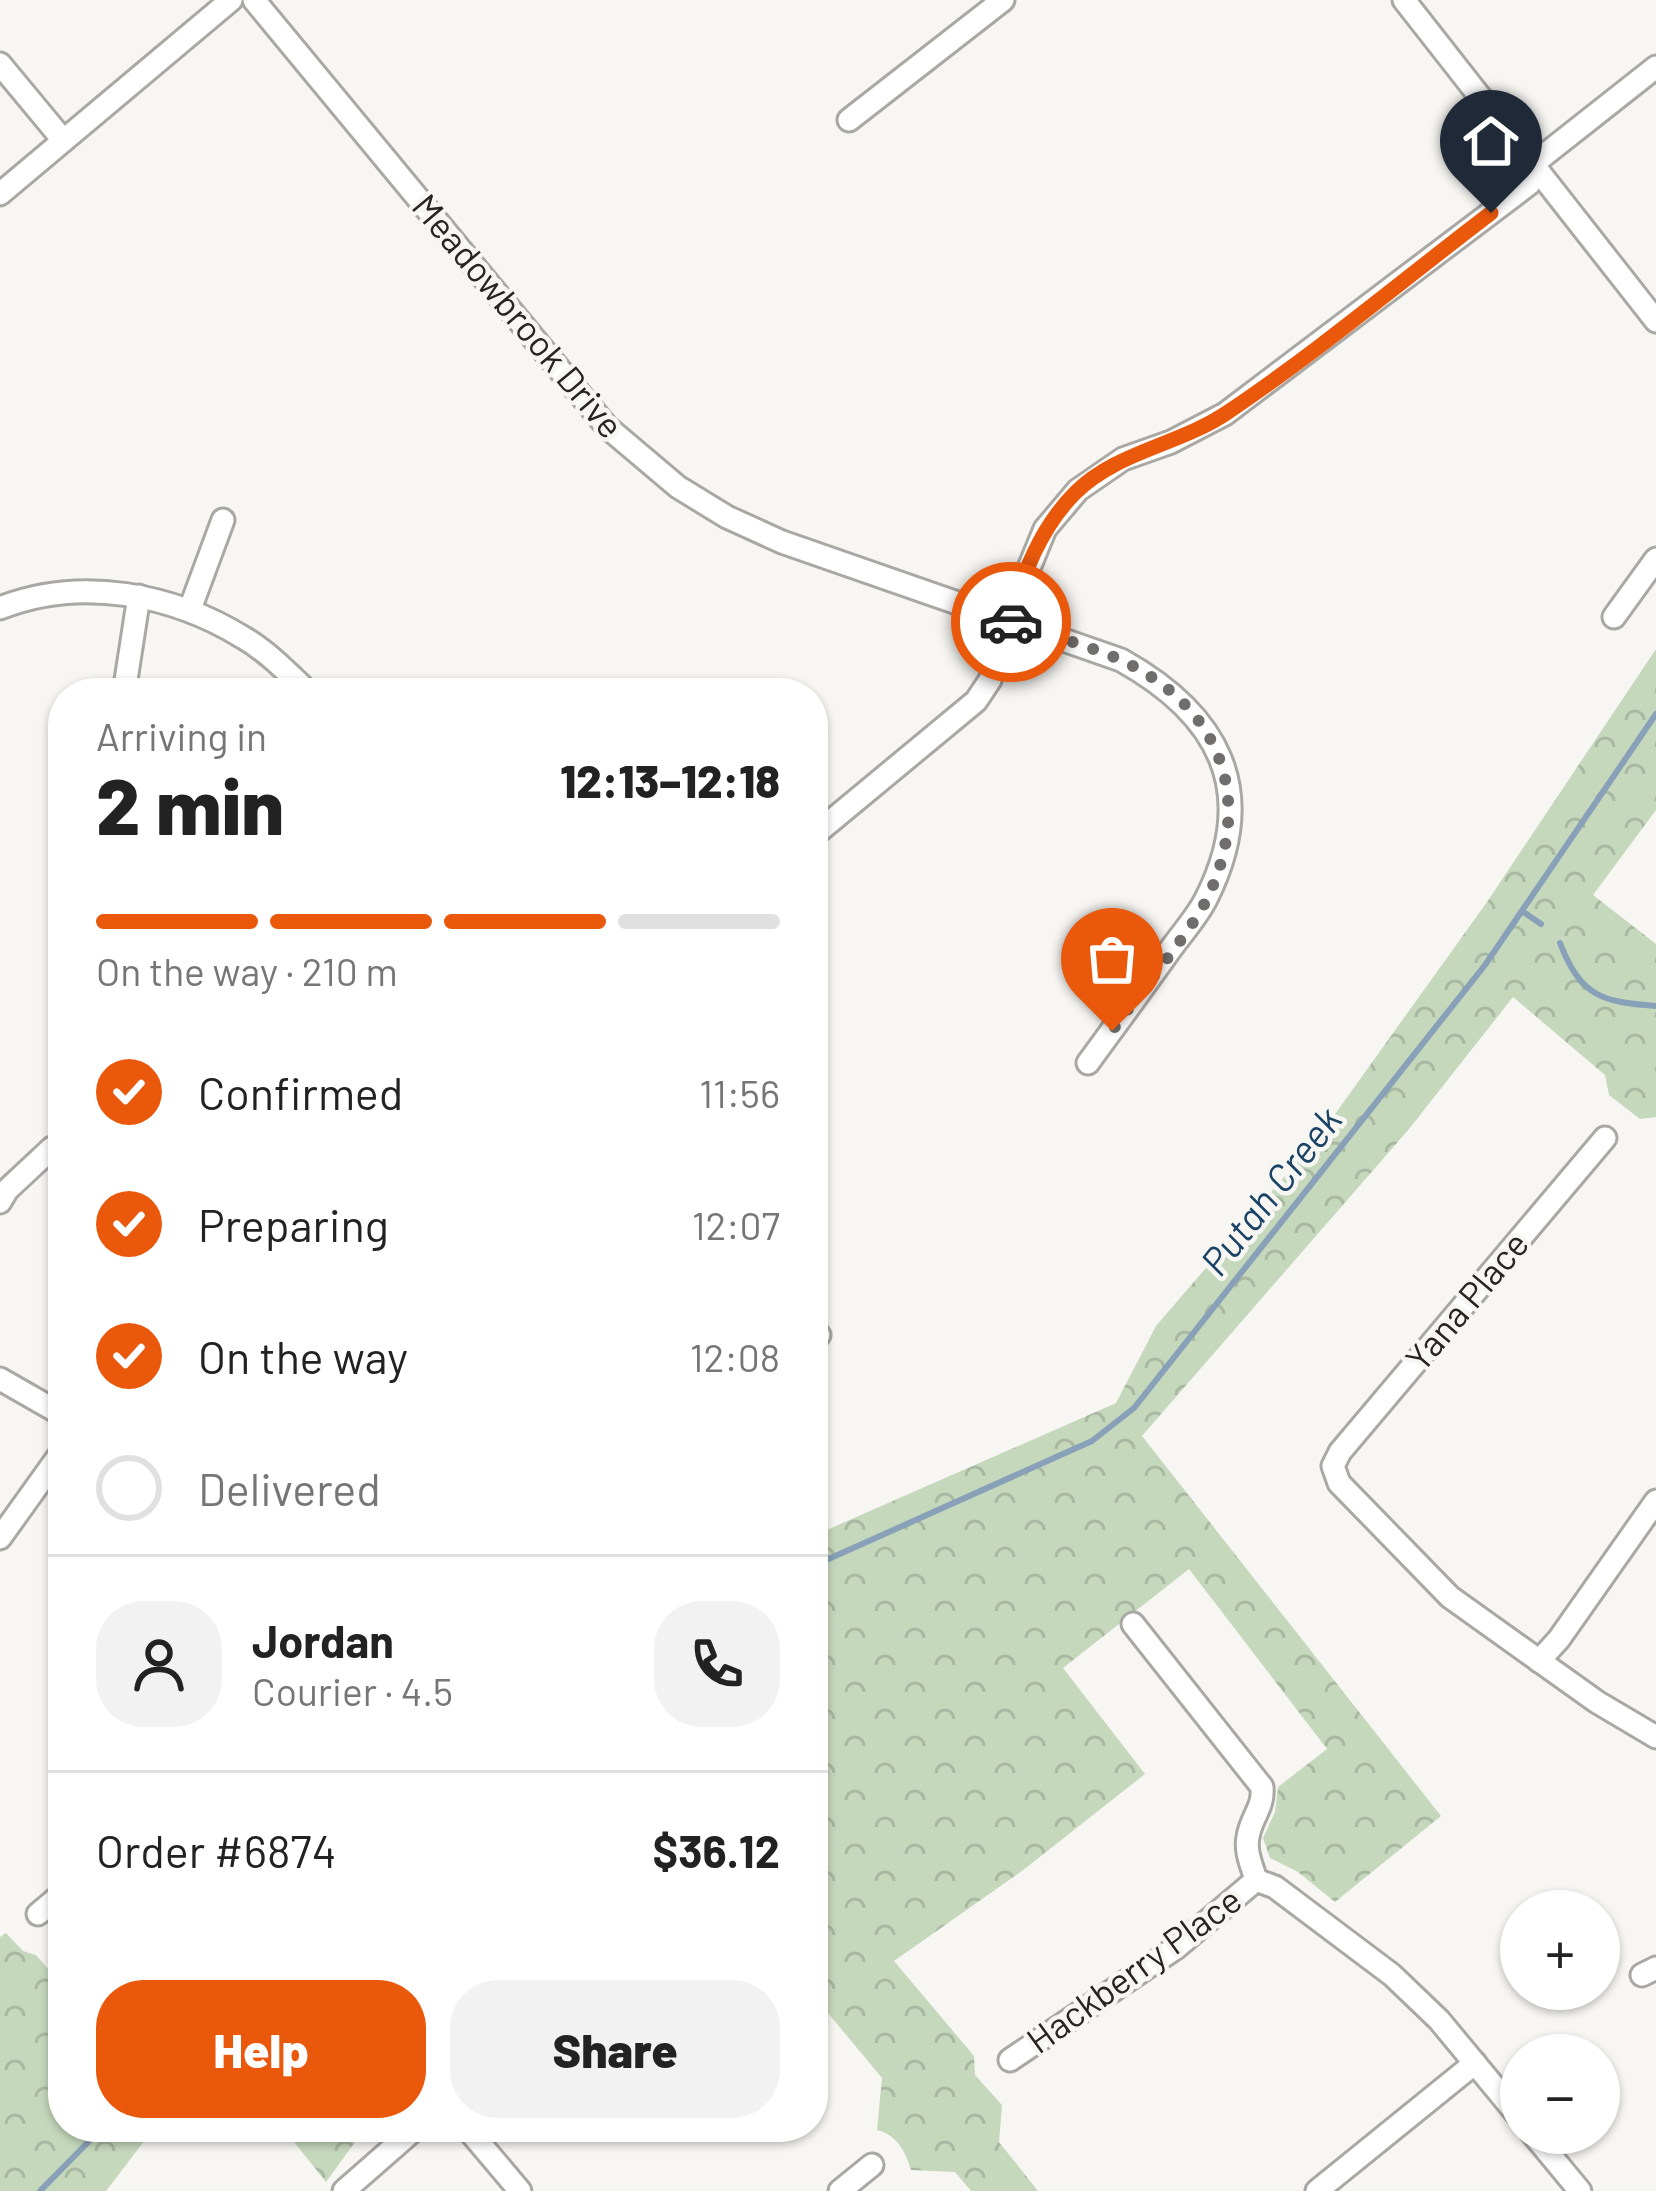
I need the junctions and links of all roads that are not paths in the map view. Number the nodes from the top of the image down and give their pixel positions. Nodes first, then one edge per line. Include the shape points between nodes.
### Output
1 (231, 0) edge
2 (254, 0) edge
3 (1003, 0) edge
4 (1404, 0) edge
5 (0, 64) edge
6 (1656, 67) edge
7 (849, 120) dead end
8 (63, 140) junction
9 (1535, 166) junction
10 (0, 194) edge
11 (1656, 321) edge
12 (223, 520) dead end
13 (1656, 559) edge
14 (139, 596) junction
15 (0, 608) edge
16 (190, 609) junction
17 (1614, 617) dead end
18 (1011, 622) junction
19 (126, 678) edge
20 (292, 678) edge
21 (828, 824) edge
22 (1088, 1064) dead end
23 (1605, 1138) dead end
24 (48, 1152) edge
25 (0, 1202) edge
26 (0, 1379) edge
27 (48, 1406) edge
28 (48, 1471) edge
29 (1656, 1501) edge
30 (0, 1538) edge
31 (1133, 1624) dead end
32 (1539, 1661) junction
33 (1656, 1737) edge
34 (1256, 1880) junction
35 (48, 1906) edge
36 (38, 1914) dead end
37 (1010, 2060) dead end
38 (1475, 2063) junction
39 (1500, 2093) edge
40 (400, 2142) edge
41 (479, 2142) edge
42 (1549, 2154) edge
43 (872, 2165) dead end
44 (344, 2191) edge
45 (520, 2191) edge
46 (840, 2191) edge
47 (1317, 2191) edge
48 (1580, 2191) edge

1 - 8 street
2 - 18 street, Meadowbrook Drive via 558,370 650,464 727,518
3 - 7 street
4 - 9 street
5 - 8 street
6 - 9 street
8 - 10 street
9 - 11 street
9 - 18 street via 1529,184 1226,414 1123,459 1078,490 1046,530
12 - 16 street
13 - 17 street
14 - 15 street via 53,594
14 - 16 street
14 - 19 street
16 - 20 street via 247,639
18 - 21 street via 976,701
18 - 22 street, Meadowbrook Drive via 1157,680 1194,712 1219,751 1230,802 1226,851 1206,901
23 - 32 street, Yana Place via 1334,1466 1339,1483 1450,1597
24 - 25 street
26 - 27 street
28 - 30 street
29 - 32 street
31 - 34 street via 1262,1786 1248,1838
32 - 33 street
34 - 37 street, Hackberry Place via 1178,1947
34 - 38 street via 1392,1975
35 - 36 street
38 - 39 street
38 - 47 street
40 - 44 street
41 - 45 street
42 - 48 street
43 - 46 street

